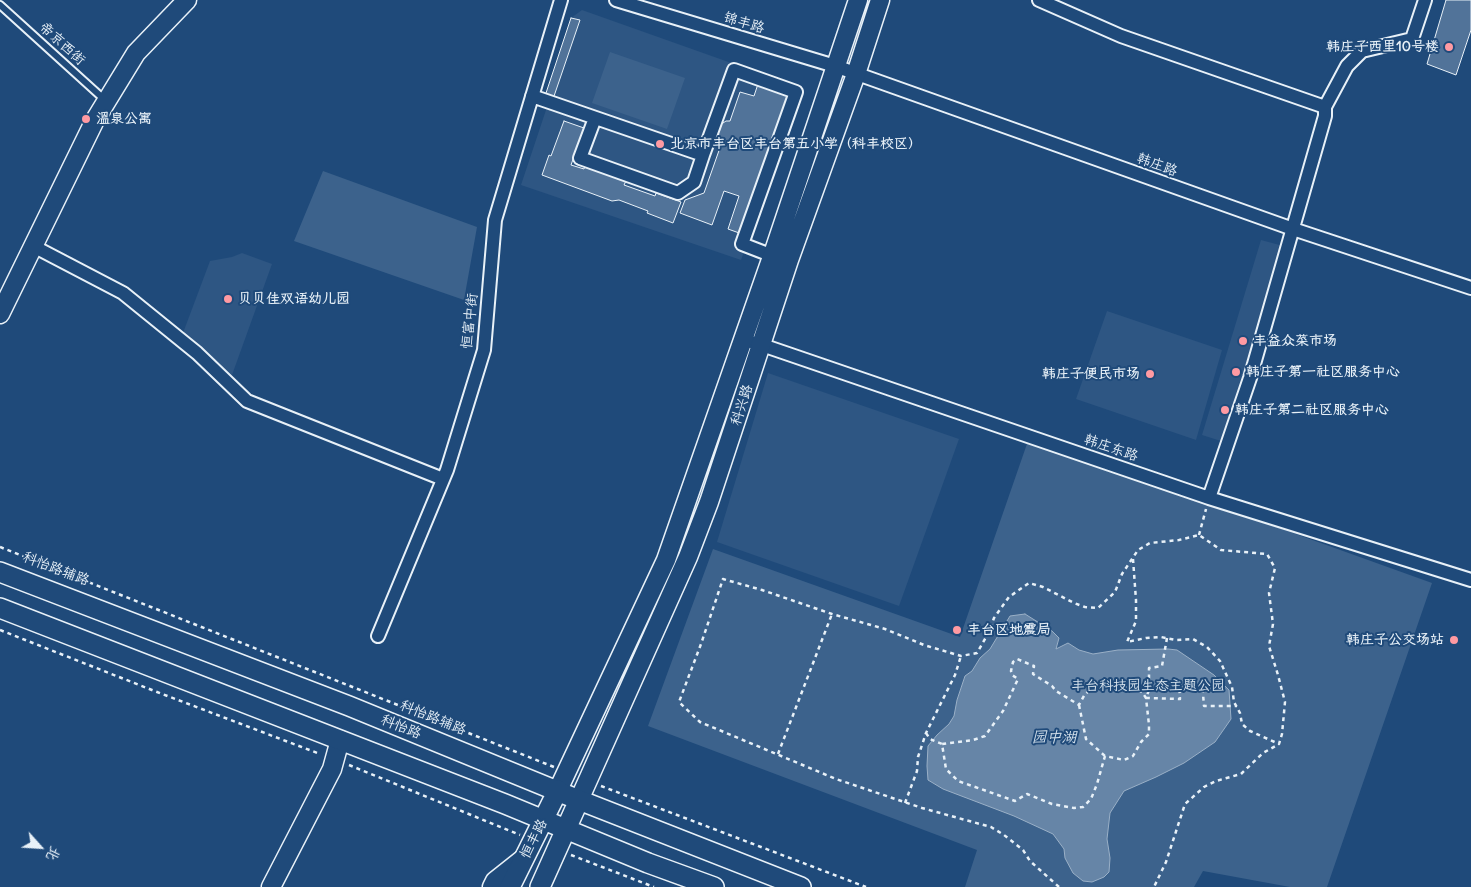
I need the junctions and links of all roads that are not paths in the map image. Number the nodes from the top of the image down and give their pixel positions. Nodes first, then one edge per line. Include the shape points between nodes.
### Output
1 (187, 0) edge
2 (561, 0) edge
3 (616, 0) edge
4 (858, 0) edge
5 (880, 0) edge
6 (1039, 0) edge
7 (1424, 0) edge
8 (0, 5) edge
9 (835, 66) junction
10 (856, 74) junction
11 (532, 96) junction
12 (107, 101) junction
13 (1325, 107) junction
14 (595, 118) junction
15 (703, 155) junction
16 (1293, 230) junction
17 (33, 246) junction
18 (772, 256) junction
19 (1471, 288) edge
20 (0, 314) edge
21 (744, 340) junction
22 (762, 345) junction
23 (443, 479) junction
24 (1209, 498) junction
25 (0, 572) edge
26 (1471, 580) edge
27 (0, 608) edge
28 (378, 636) dead end
29 (340, 740) junction
30 (558, 790) junction
31 (579, 800) junction
32 (544, 820) junction
33 (566, 829) junction
34 (524, 858) junction
35 (648, 863) junction
36 (542, 884) edge
37 (271, 887) edge
38 (492, 887) edge
39 (510, 887) edge
40 (686, 887) edge
41 (714, 887) edge
42 (801, 887) edge

1 - 12 main road via 136,53
2 - 11 street, 恒富中街
3 - 9 street, 锦丰路
4 - 9 main road, 科兴路
5 - 10 main road, 科兴路
6 - 13 street via 1121,36
7 - 13 street via 1412,39 1362,51 1347,66
8 - 12 lane, 帝京西街
9 - 10 street, 韩庄路
9 - 18 main road, 科兴路
10 - 16 street, 韩庄路
10 - 22 main road, 科兴路
11 - 14 street
11 - 23 street, 恒富中街 via 494,220 484,350
12 - 17 main road
13 - 16 street
14 - 15 street
14 - 15 street via 580,158 678,193 694,182
15 - 18 street via 734,70 796,92 742,244
16 - 19 street, 韩庄路
16 - 24 street via 1250,378
17 - 20 main road
17 - 23 street via 123,293 197,353 247,401
18 - 21 main road, 科兴路
21 - 22 street, 韩庄东路
21 - 30 main road, 科兴路 via 666,560
22 - 24 street, 韩庄东路
22 - 31 main road, 科兴路 via 688,557
23 - 28 street, 恒富中街
24 - 26 street, 韩庄东路
25 - 30 main road, 科怡路
27 - 29 main road
29 - 32 main road
29 - 37 main road via 332,769
30 - 31 main road, 科怡路
30 - 32 main road, 恒丰路
31 - 33 main road, 恒丰路
31 - 42 main road, 科怡路
32 - 33 main road
32 - 34 main road, 恒丰路
33 - 35 main road
33 - 36 main road, 恒丰路
34 - 38 main road
34 - 39 main road, 恒丰路
35 - 40 main road
35 - 41 main road

